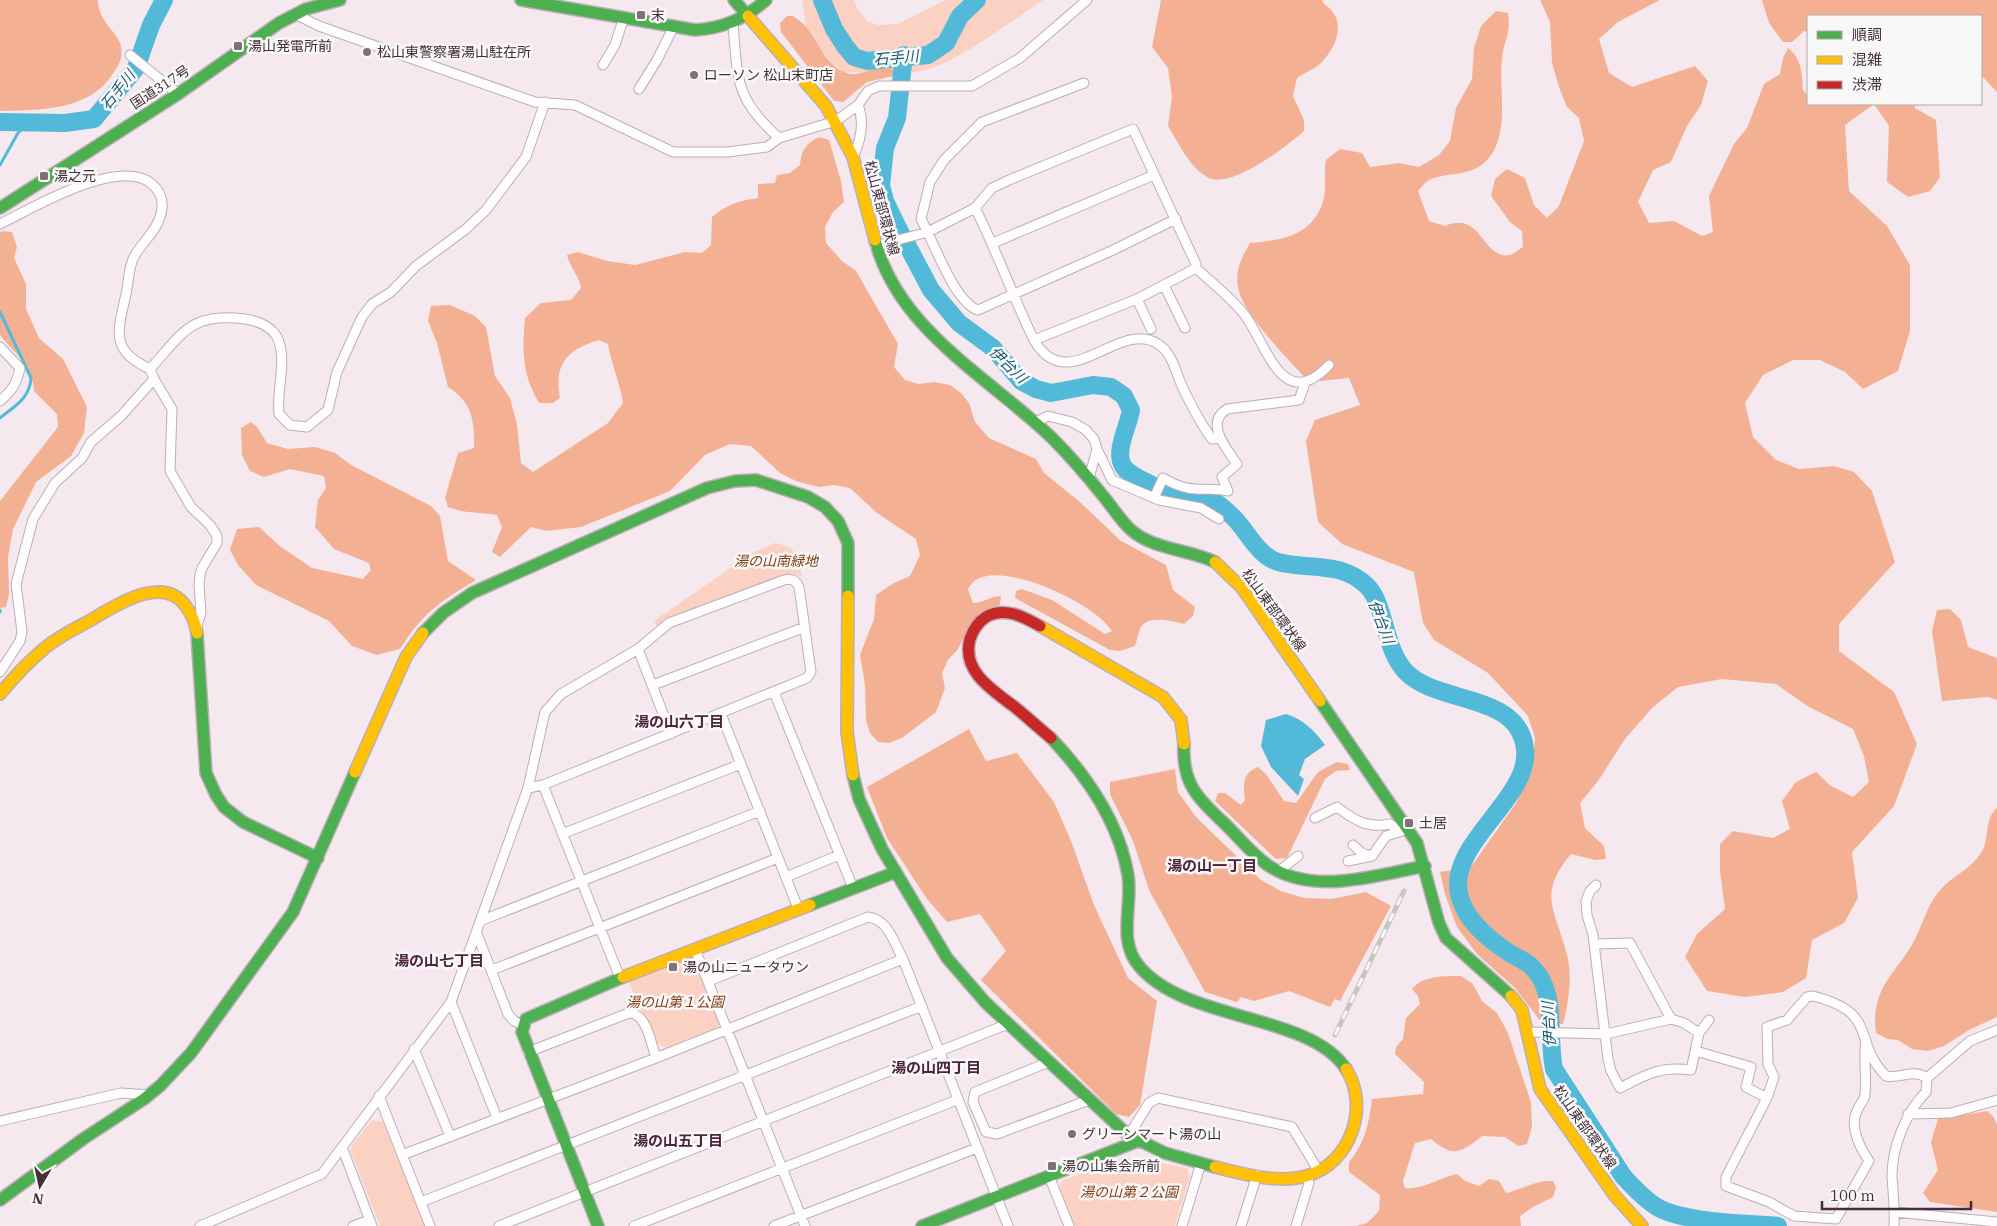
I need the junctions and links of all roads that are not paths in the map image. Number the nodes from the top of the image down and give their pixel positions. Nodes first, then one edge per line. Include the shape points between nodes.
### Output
1 (340, 0) edge
2 (521, 0) edge
3 (734, 0) edge
4 (766, 0) edge
5 (1087, 0) edge
6 (294, 14) junction
7 (748, 16) junction
8 (624, 18) junction
9 (733, 24) junction
10 (674, 26) junction
11 (130, 55) dead end
12 (603, 65) dead end
13 (1084, 83) dead end
14 (639, 89) dead end
15 (178, 94) junction
16 (545, 102) junction
17 (858, 105) junction
18 (836, 121) junction
19 (779, 138) junction
20 (853, 157) junction
21 (1154, 175) junction
22 (0, 208) edge
23 (975, 208) junction
24 (1176, 219) junction
25 (0, 224) edge
26 (928, 232) junction
27 (993, 244) junction
28 (880, 245) junction
29 (1196, 268) junction
30 (1164, 285) junction
31 (1012, 294) junction
32 (1137, 299) junction
33 (1185, 328) dead end
34 (1151, 329) dead end
35 (1034, 340) junction
36 (0, 348) edge
37 (1329, 365) dead end
38 (150, 369) junction
39 (154, 379) junction
40 (1305, 383) junction
41 (0, 401) edge
42 (1034, 422) junction
43 (1220, 438) junction
44 (1097, 449) junction
45 (1089, 478) junction
46 (1155, 497) junction
47 (1219, 519) dead end
48 (804, 627) junction
49 (196, 633) junction
50 (638, 649) junction
51 (0, 672) edge
52 (653, 685) junction
53 (774, 692) junction
54 (0, 694) edge
55 (721, 714) junction
56 (670, 734) junction
57 (741, 764) junction
58 (543, 785) junction
59 (528, 788) junction
60 (760, 811) junction
61 (1314, 818) dead end
62 (1404, 831) junction
63 (562, 834) junction
64 (1353, 845) dead end
65 (839, 855) junction
66 (1298, 856) dead end
67 (1372, 856) junction
68 (318, 858) junction
69 (778, 858) junction
70 (1348, 861) dead end
71 (1425, 866) junction
72 (1279, 871) junction
73 (896, 872) junction
74 (786, 877) junction
75 (582, 881) junction
76 (1596, 885) dead end
77 (853, 888) junction
78 (798, 908) junction
79 (480, 921) junction
80 (600, 928) junction
81 (476, 934) junction
82 (1594, 944) junction
83 (695, 949) junction
84 (903, 959) junction
85 (492, 970) junction
86 (620, 978) junction
87 (709, 981) junction
88 (451, 1002) junction
89 (922, 1006) junction
90 (1671, 1019) junction
91 (1709, 1020) dead end
92 (1008, 1024) junction
93 (523, 1025) junction
94 (728, 1027) junction
95 (1997, 1030) edge
96 (1528, 1032) junction
97 (1606, 1034) junction
98 (1699, 1034) junction
99 (1866, 1038) junction
100 (414, 1049) junction
101 (1696, 1051) junction
102 (528, 1052) junction
103 (941, 1052) junction
104 (656, 1058) junction
105 (1049, 1062) junction
106 (746, 1074) junction
107 (1927, 1078) junction
108 (149, 1095) junction
109 (379, 1096) junction
110 (547, 1098) junction
111 (1767, 1098) junction
112 (957, 1100) junction
113 (1089, 1100) junction
114 (1997, 1100) edge
115 (1908, 1114) junction
116 (496, 1118) junction
117 (0, 1121) edge
118 (764, 1122) junction
119 (450, 1136) junction
120 (1133, 1138) junction
121 (566, 1146) junction
122 (342, 1148) junction
123 (977, 1148) junction
124 (402, 1155) junction
125 (1201, 1163) junction
126 (782, 1169) junction
127 (1318, 1170) junction
128 (1257, 1175) junction
129 (1049, 1176) junction
130 (1306, 1176) junction
131 (584, 1192) junction
132 (996, 1197) junction
133 (0, 1200) edge
134 (421, 1202) junction
135 (1895, 1212) junction
136 (800, 1216) junction
137 (1829, 1222) edge
138 (1997, 1222) edge
139 (371, 1223) edge
140 (200, 1226) edge
141 (353, 1226) edge
142 (430, 1226) edge
143 (499, 1226) edge
144 (598, 1226) edge
145 (634, 1226) edge
146 (774, 1226) edge
147 (804, 1226) edge
148 (922, 1226) edge
149 (1008, 1226) edge
150 (1068, 1226) edge
151 (1182, 1226) edge
152 (1241, 1226) edge
153 (1296, 1226) edge
154 (1642, 1226) edge
155 (1894, 1226) edge

1 - 6 main road, 国道317号
2 - 8 main road
3 - 7 main road, 松山東部環状線
4 - 7 main road
5 - 17 street via 1006,68 972,86 890,84 868,91
6 - 15 main road, 国道317号
6 - 16 street via 535,102
7 - 9 main road
7 - 18 main road, 松山東部環状線
8 - 10 main road
8 - 12 street
9 - 10 main road via 694,30
9 - 19 street via 740,88 750,110
10 - 14 street via 658,60
11 - 15 street
13 - 26 street via 982,122 961,142 930,182 921,219
15 - 22 main road, 国道317号
16 - 19 street via 575,105 673,152 754,150 767,147
16 - 38 street via 526,157 486,210 416,266 391,292 372,304 362,317 337,372 328,410 307,427 290,425 279,414 280,349 277,337 261,322 219,316 199,321 188,327
17 - 18 street
17 - 20 street via 862,123
18 - 19 street
18 - 20 main road, 松山東部環状線
20 - 28 main road, 松山東部環状線
21 - 23 street via 1133,129 992,188
21 - 24 street
21 - 27 street
23 - 26 street
23 - 27 street
24 - 29 street
24 - 31 street
25 - 38 street via 73,189 100,180 134,177 148,181 157,189 162,209 151,235 134,256 118,333 120,346 127,355
26 - 28 street
26 - 31 street via 954,284 970,307 978,310
27 - 31 street
28 - 42 main road, 松山東部環状線 via 888,277 916,317 968,367
29 - 30 street
29 - 40 street via 1243,314 1274,367 1286,378
30 - 32 street
30 - 33 street
31 - 35 street
32 - 34 street
32 - 35 street
35 - 43 street via 1042,353 1067,362 1083,360 1128,340 1156,343 1167,352 1201,424 1212,439
36 - 41 street via 20,368 17,382
37 - 40 street via 1314,380
38 - 39 street
39 - 49 street via 172,409 170,471 191,506 217,536 217,543 200,575 201,613
39 - 51 street via 55,483 33,519 16,584 22,632 20,641
40 - 43 street via 1299,400 1222,412 1216,426
42 - 44 street via 1048,416 1072,422 1094,439
42 - 45 main road, 松山東部環状線
43 - 46 street via 1238,464 1222,477 1228,492 1214,487 1196,489 1162,478
44 - 45 street
44 - 46 street via 1112,480
45 - 62 main road, 松山東部環状線 via 1131,530 1157,545 1202,556 1238,583
46 - 47 street via 1201,508
48 - 50 street via 800,587 791,579 669,623
48 - 52 street
48 - 53 street via 811,672 807,678
49 - 54 main road via 192,615 181,601 156,591 142,593 54,641
49 - 68 main road via 206,773 214,793 224,808 240,820
50 - 52 street
50 - 59 street via 551,702
52 - 56 street
53 - 55 street
53 - 65 street
55 - 56 street
55 - 57 street
56 - 58 street
57 - 60 street
57 - 63 street
58 - 59 street
58 - 63 street
59 - 79 street
60 - 69 street
60 - 75 street
61 - 62 street via 1337,807 1365,825 1390,824
62 - 67 street via 1386,836
62 - 71 main road, 松山東部環状線 via 1417,843
63 - 75 street
64 - 67 street
65 - 74 street
65 - 77 street
66 - 72 street
67 - 70 street
68 - 73 main road via 406,657 419,635 434,620 472,593 707,488 753,479 811,497 823,504 842,527 848,543 847,732 851,766 859,799
68 - 108 main road via 280,933 191,1053
69 - 74 street
69 - 80 street
71 - 72 main road via 1334,881 1300,879
71 - 96 main road, 松山東部環状線 via 1439,923 1446,938 1511,996 1522,1010
72 - 127 main road via 1260,859 1196,795 1185,772 1182,723 1163,697 1023,616 999,613 978,624 972,634 968,657 979,677 987,687 1024,714 1072,761 1089,782 1108,816 1127,869 1126,938 1130,953 1139,966 1163,986 1321,1044 1351,1076 1357,1091 1354,1127 1339,1154
73 - 77 main road
73 - 92 main road via 948,958
74 - 78 street
75 - 79 street
75 - 80 street
76 - 82 street via 1586,902
77 - 78 main road
78 - 83 main road
79 - 81 street
80 - 85 street
80 - 86 street
81 - 85 street
81 - 88 street
82 - 90 street via 1630,943
82 - 97 street
83 - 86 main road
83 - 87 street
84 - 87 street via 883,922 868,917
84 - 89 street
84 - 94 street
85 - 93 street via 508,1014
86 - 93 main road via 532,1016
87 - 94 street
88 - 100 street
88 - 116 street
89 - 103 street
89 - 106 street
90 - 97 street
90 - 98 street via 1684,1023
91 - 98 street
92 - 103 street
92 - 105 main road
93 - 102 main road via 523,1039
94 - 104 street
94 - 106 street
95 - 107 street via 1970,1041
96 - 97 street
96 - 154 main road, 松山東部環状線 via 1540,1089 1615,1196
97 - 101 street via 1610,1071 1620,1088 1662,1069 1691,1070
98 - 101 street
99 - 107 street via 1872,1056 1886,1076 1916,1073
99 - 111 street via 1858,1018 1851,1011 1824,999 1807,997 1787,1020 1766,1027 1768,1064 1774,1077
99 - 137 street via 1866,1096 1856,1112 1854,1127 1862,1152 1869,1161 1836,1219
100 - 109 street
100 - 119 street
101 - 111 street via 1751,1067 1746,1087
102 - 104 street via 634,1012 642,1018
102 - 110 main road
103 - 112 street
103 - 118 street
104 - 110 street
105 - 113 main road
105 - 113 street via 975,1092 973,1102 986,1132 997,1134
106 - 118 street
106 - 121 street
107 - 115 street via 1926,1092
108 - 117 street via 121,1093
108 - 133 main road
109 - 122 street
109 - 124 street
110 - 116 street
110 - 121 main road
111 - 137 street via 1726,1177 1726,1186 1769,1202 1794,1216
112 - 123 street
112 - 126 street
113 - 120 main road
114 - 115 street via 1951,1114
115 - 135 street via 1892,1174
116 - 119 street
118 - 126 street
118 - 131 street
119 - 124 street
120 - 125 main road via 1164,1153
120 - 127 street via 1149,1103 1158,1098 1292,1128
120 - 129 main road
121 - 131 main road
121 - 134 street
122 - 139 street
122 - 140 street via 322,1174
123 - 132 street
123 - 136 street
124 - 134 street
125 - 128 main road
125 - 151 street
126 - 136 street
126 - 145 street
127 - 130 main road
128 - 130 main road via 1278,1178
128 - 152 street
129 - 132 main road
129 - 150 street
130 - 153 street via 1309,1183
131 - 143 street
131 - 144 main road
132 - 148 main road
132 - 149 street
134 - 142 street
135 - 138 street
135 - 155 street
136 - 146 street
136 - 147 street
139 - 141 street

